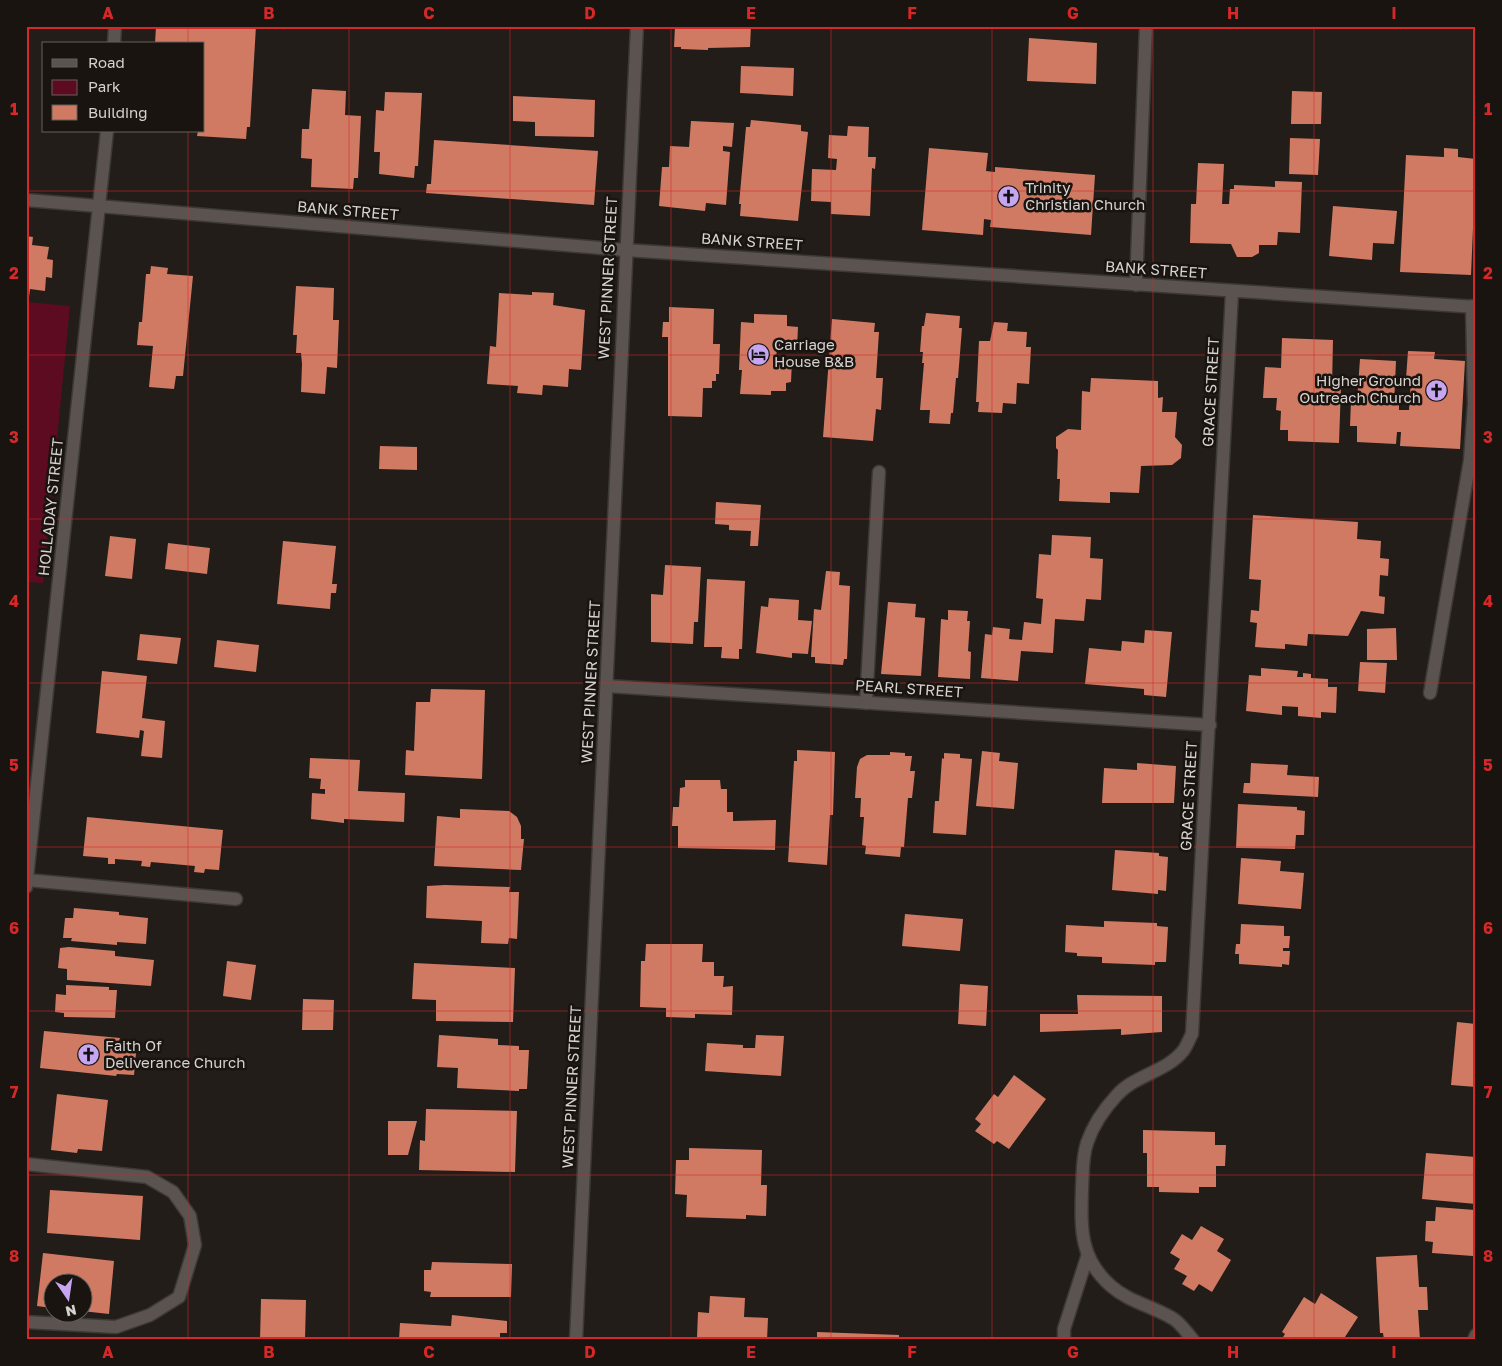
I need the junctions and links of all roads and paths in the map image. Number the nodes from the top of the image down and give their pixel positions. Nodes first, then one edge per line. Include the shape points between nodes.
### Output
1 (115, 26) edge
2 (637, 26) edge
3 (1146, 26) edge
4 (114, 42) edge
5 (107, 132) edge
6 (26, 200) edge
7 (99, 206) junction
8 (625, 250) junction
9 (1136, 284) junction
10 (1232, 292) junction
11 (1474, 307) edge
12 (879, 472) dead end
13 (607, 686) junction
14 (1430, 693) dead end
15 (866, 703) junction
16 (1210, 725) junction
17 (27, 883) edge
18 (236, 899) dead end
19 (26, 1164) edge
20 (1088, 1254) junction
21 (26, 1322) edge
22 (1476, 1336) edge
23 (576, 1340) edge
24 (1064, 1340) edge
25 (1193, 1340) edge
26 (1474, 1340) edge

1 - 4 street
2 - 8 street, WEST PINNER STREET
3 - 9 street
5 - 7 street, HOLLADAY STREET
6 - 7 street, BANK STREET
7 - 8 street, BANK STREET
7 - 17 street, HOLLADAY STREET
8 - 9 street, BANK STREET
8 - 13 street, WEST PINNER STREET
9 - 10 street, BANK STREET
10 - 11 street, BANK STREET
10 - 16 street, GRACE STREET
11 - 14 street via 1474,404 1470,460
12 - 15 street
13 - 15 street, PEARL STREET
13 - 23 street, WEST PINNER STREET
15 - 16 street, PEARL STREET
16 - 20 street, GRACE STREET via 1192,1034 1184,1050 1169,1063 1136,1079 1099,1116 1083,1161 1081,1230
17 - 18 street
19 - 21 street via 148,1177 173,1192 190,1216 196,1245 179,1297 150,1315 116,1327
20 - 24 street via 1064,1329
20 - 25 street, GRACE STREET via 1112,1287 1174,1319
22 - 26 street

